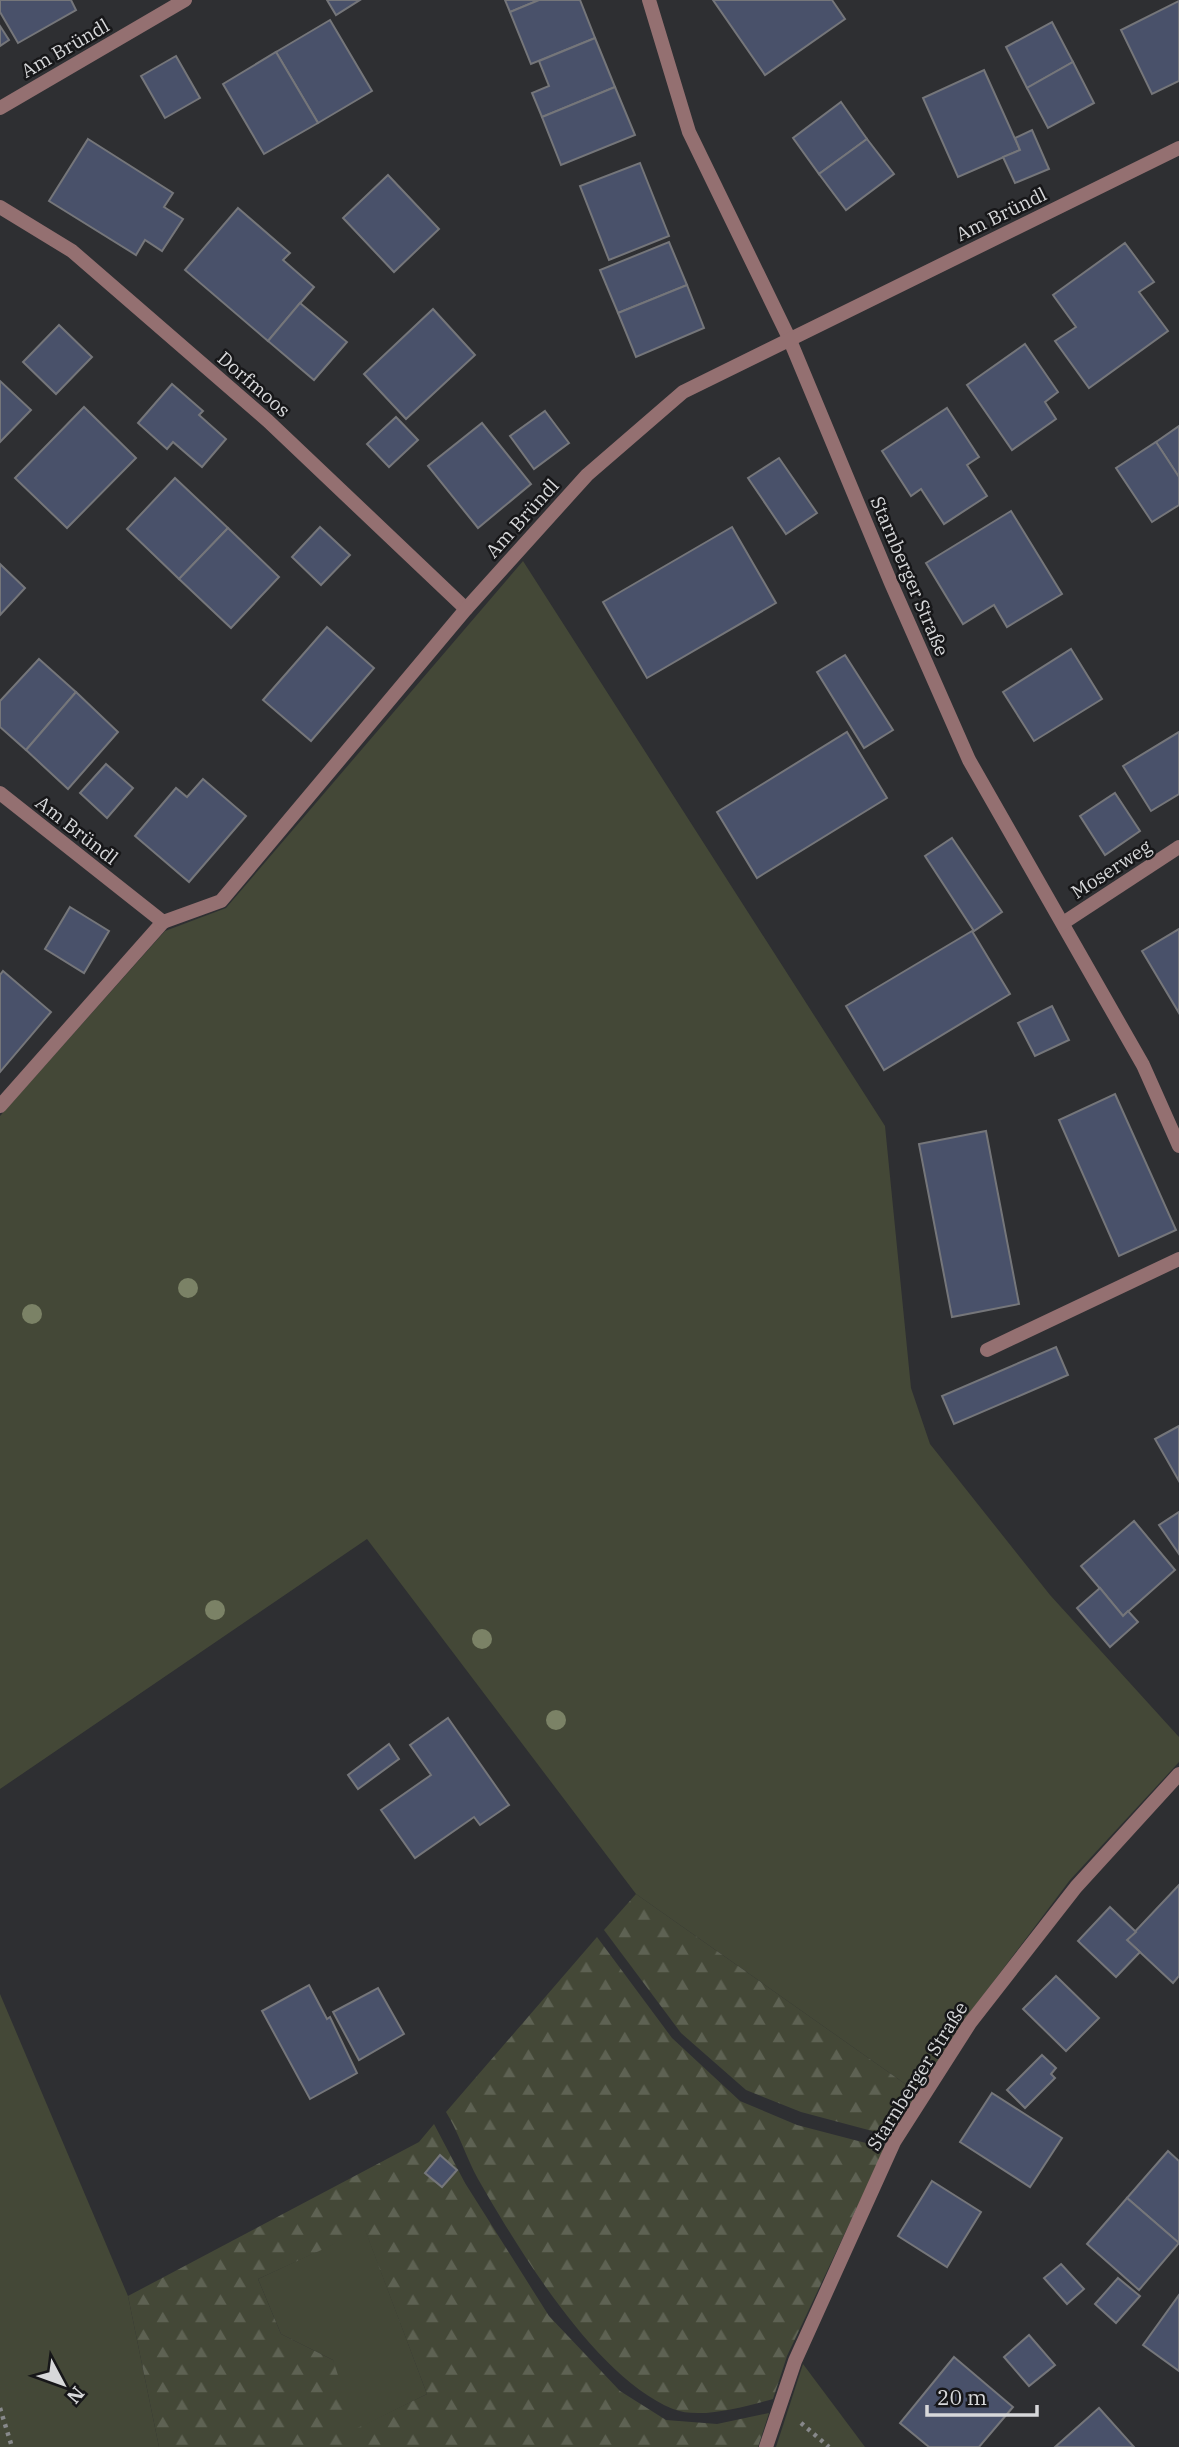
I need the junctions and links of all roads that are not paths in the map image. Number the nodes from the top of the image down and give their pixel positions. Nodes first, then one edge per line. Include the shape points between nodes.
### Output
1 (186, 0) edge
2 (649, 0) edge
3 (0, 108) edge
4 (1179, 148) edge
5 (0, 207) edge
6 (789, 338) junction
7 (466, 609) junction
8 (0, 793) edge
9 (1179, 847) edge
10 (163, 922) junction
11 (1063, 923) junction
12 (0, 1106) edge
13 (1179, 1146) edge
14 (1179, 1259) edge
15 (987, 1350) dead end
16 (1179, 1774) edge
17 (766, 2447) edge

1 - 3 street, Am Bründl
2 - 6 street, Starnberger Straße via 690,132
4 - 6 street, Am Bründl
5 - 7 street, Dorfmoos via 72,251 268,421
6 - 7 street, Am Bründl via 683,392 587,475
6 - 11 street, Starnberger Straße via 969,760
7 - 10 street, Am Bründl via 221,901
8 - 10 street, Am Bründl
9 - 11 street, Moserweg
10 - 12 street
11 - 13 street, Starnberger Straße via 1143,1065
14 - 15 street
16 - 17 street, Starnberger Straße via 1076,1887 978,2013 894,2142 795,2361

